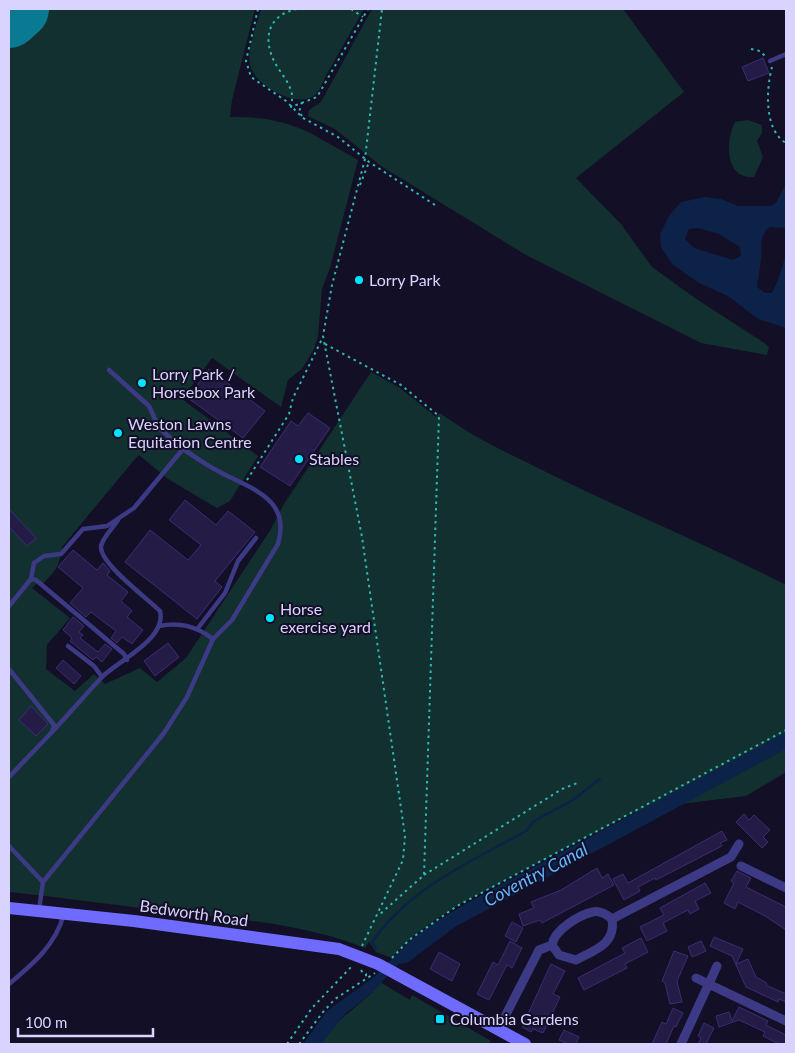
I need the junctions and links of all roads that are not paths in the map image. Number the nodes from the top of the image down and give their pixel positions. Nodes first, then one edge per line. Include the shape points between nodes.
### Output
1 (786, 54) edge
2 (770, 61) road end
3 (109, 370) dead end
4 (183, 450) junction
5 (119, 519) junction
6 (256, 538) dead end
7 (32, 578) junction
8 (9, 606) edge
9 (159, 626) junction
10 (198, 628) junction
11 (212, 639) junction
12 (68, 646) dead end
13 (127, 660) junction
14 (9, 669) edge
15 (102, 677) junction
16 (52, 732) junction
17 (9, 776) edge
18 (739, 844) dead end
19 (9, 846) edge
20 (741, 866) dead end
21 (43, 882) junction
22 (786, 888) edge
23 (9, 908) edge
24 (39, 910) junction
25 (65, 913) junction
26 (612, 919) junction
27 (552, 945) junction
28 (717, 966) dead end
29 (696, 978) dead end
30 (9, 984) edge
31 (709, 984) junction
32 (786, 1021) edge
33 (498, 1030) junction
34 (525, 1044) edge
35 (680, 1044) edge

1 - 2 lane
3 - 4 lane via 149,406 160,428
4 - 5 lane via 134,508
4 - 11 lane via 261,492 276,507 281,519 278,544 232,620
5 - 7 lane via 107,526 86,528 61,554 39,558 32,568
5 - 9 lane via 101,546 102,553 109,564 160,611
6 - 10 lane via 238,561 225,593
7 - 8 lane
7 - 13 lane via 124,654
9 - 10 lane via 170,624
9 - 13 lane
10 - 11 lane
11 - 21 lane via 187,698 164,733
12 - 15 lane via 94,666
13 - 15 lane
14 - 16 lane via 52,721
15 - 16 lane
16 - 17 lane
18 - 26 street via 730,857
19 - 21 lane
20 - 22 street
21 - 24 lane
23 - 24 main road, Bedworth Road
24 - 25 main road, Bedworth Road
25 - 30 lane via 60,931 48,950
25 - 33 main road, Bedworth Road via 339,950 400,977
26 - 27 street via 604,913 594,912 559,930
26 - 27 street via 613,930 606,944 576,960 559,955
27 - 33 street via 539,950
28 - 31 street
29 - 31 street
31 - 32 street
31 - 35 street
33 - 34 main road, Bedworth Road

